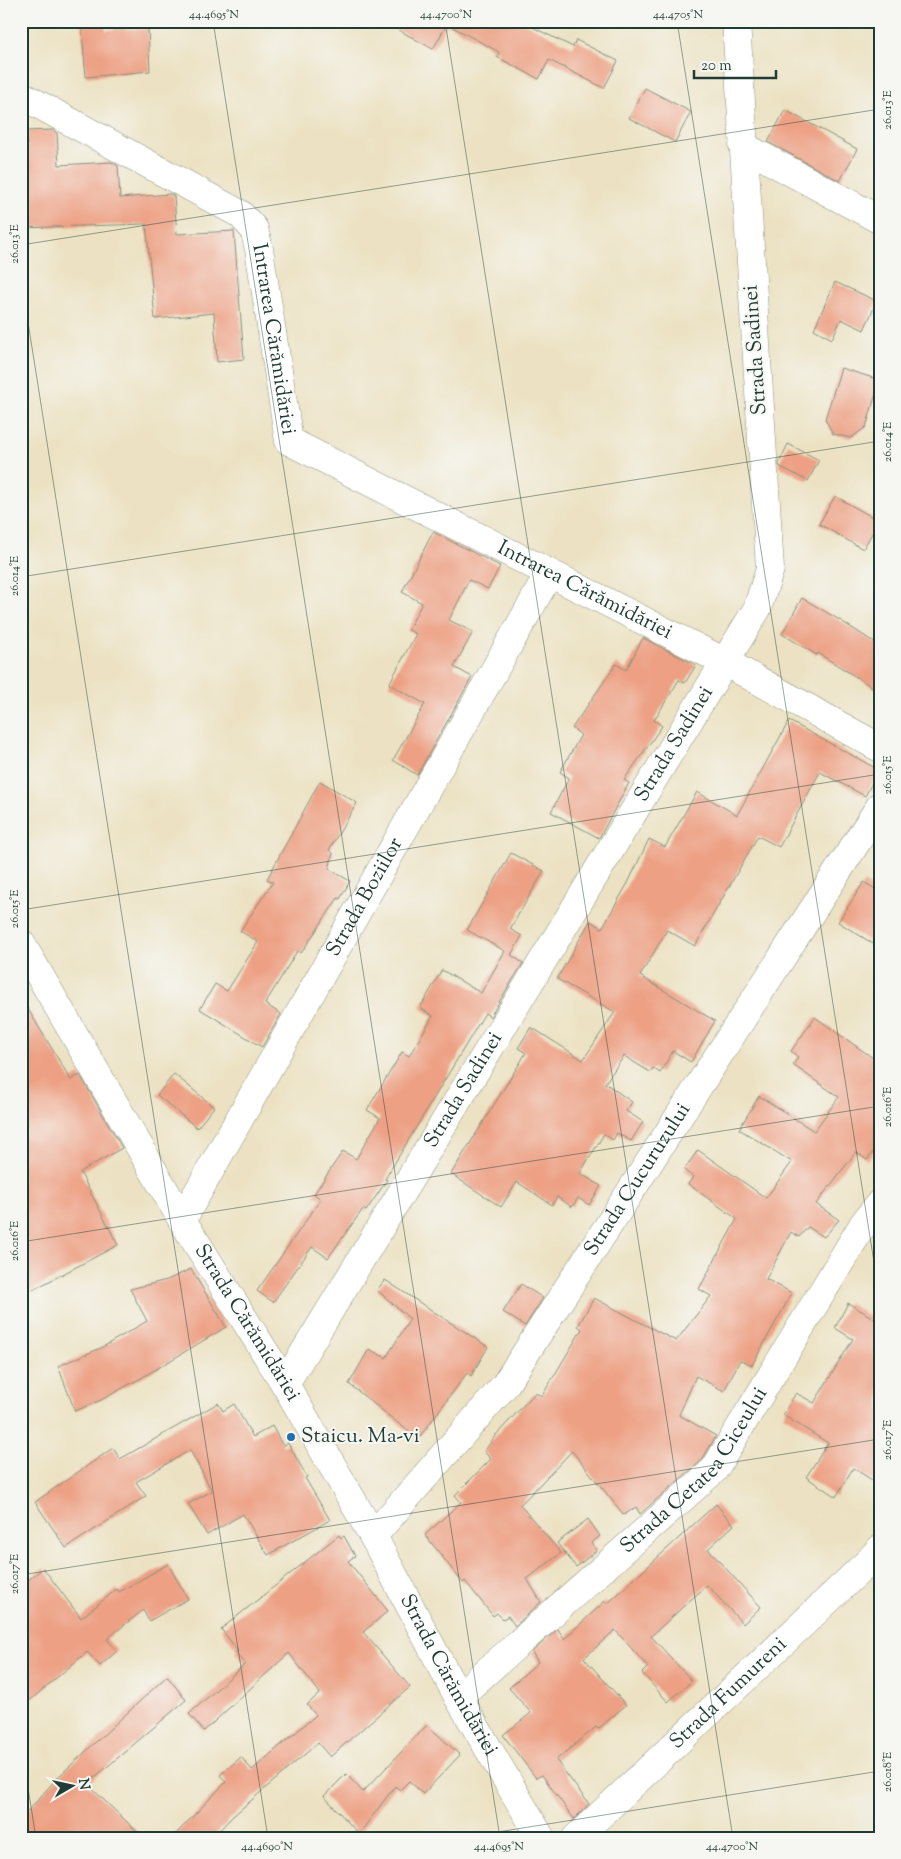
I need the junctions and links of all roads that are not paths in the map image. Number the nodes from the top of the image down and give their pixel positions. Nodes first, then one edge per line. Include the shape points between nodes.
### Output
1 (736, 21) edge
2 (21, 95) edge
3 (743, 146) junction
4 (880, 220) edge
5 (549, 574) junction
6 (725, 662) junction
7 (880, 748) edge
8 (880, 806) edge
9 (21, 943) edge
10 (880, 1203) edge
11 (182, 1220) junction
12 (285, 1384) junction
13 (373, 1536) junction
14 (880, 1549) edge
15 (458, 1697) junction
16 (541, 1838) edge
17 (576, 1838) edge

1 - 3 street, Strada Sadinei
2 - 5 street, Intrarea Cărămidăriei via 240,214 254,229 289,441
3 - 4 street
3 - 6 street, Strada Sadinei via 770,569 757,608
5 - 6 street, Intrarea Cărămidăriei
5 - 11 street, Strada Boziilor
6 - 7 street, Intrarea Cărămidăriei
6 - 12 street, Strada Sadinei
8 - 13 street, Strada Cucuruzului via 505,1385
9 - 11 street, Strada Cărămidăriei
10 - 15 street, Strada Cetatea Ciceului via 864,1224 714,1470
11 - 12 street, Strada Cărămidăriei
12 - 13 street, Strada Cărămidăriei
13 - 15 street, Strada Cărămidăriei
14 - 17 street, Strada Fumureni
15 - 16 street, Strada Cărămidăriei

